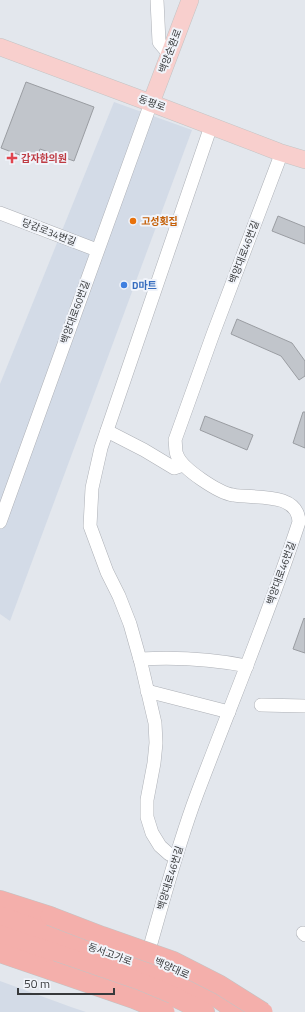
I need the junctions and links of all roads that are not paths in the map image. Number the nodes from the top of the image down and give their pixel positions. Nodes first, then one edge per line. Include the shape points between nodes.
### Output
1 (157, 0) edge
2 (190, 0) edge
3 (0, 47) edge
4 (169, 54) junction
5 (151, 103) junction
6 (211, 126) junction
7 (282, 152) junction
8 (305, 160) edge
9 (0, 213) edge
10 (97, 250) junction
11 (107, 431) junction
12 (182, 465) junction
13 (0, 522) edge
14 (140, 659) junction
15 (246, 666) junction
16 (147, 691) junction
17 (261, 705) dead end
18 (305, 706) edge
19 (229, 712) junction
20 (176, 856) junction
21 (0, 900) edge
22 (0, 905) edge
23 (0, 916) edge
24 (0, 935) edge
25 (0, 943) edge
26 (0, 953) edge
27 (36, 955) junction
28 (147, 957) junction
29 (155, 1012) edge
30 (165, 1012) edge
31 (193, 1012) edge
32 (205, 1012) edge
33 (238, 1012) edge
34 (247, 1012) edge
35 (263, 1012) edge

1 - 4 street via 159,42
2 - 4 main road, 백양순환로
3 - 5 main road, 동평로
4 - 5 main road, 백양순환로
5 - 6 main road, 동평로
5 - 10 street, 백양대로60번길
6 - 7 main road, 동평로
6 - 11 street
7 - 8 main road, 동평로
7 - 12 street, 백양대로46번길 via 176,440 177,455
9 - 10 street, 당감로34번길
10 - 13 street, 백양대로60번길
11 - 12 street via 174,468
11 - 14 street via 92,488 90,526 130,624
12 - 15 street, 백양대로46번길 via 213,487 232,495 282,500 295,508 299,517 286,564
14 - 15 street via 164,657 224,661
14 - 16 street
15 - 19 street, 백양대로46번길
16 - 19 street
16 - 20 street via 155,723 156,743 147,800 147,817 160,846 169,854
17 - 18 street
19 - 20 street, 백양대로46번길
20 - 28 street, 백양대로46번길
21 - 35 highway, bridge via 173,961 220,985
22 - 28 main road, 백양대로 via 91,940
23 - 33 highway, 동서고가로 via 164,974 216,997
24 - 32 highway, 동서고가로 via 121,975
25 - 27 main road
26 - 30 highway, bridge
27 - 29 main road
27 - 31 main road via 134,984
28 - 34 main road, 백양대로 via 197,979

